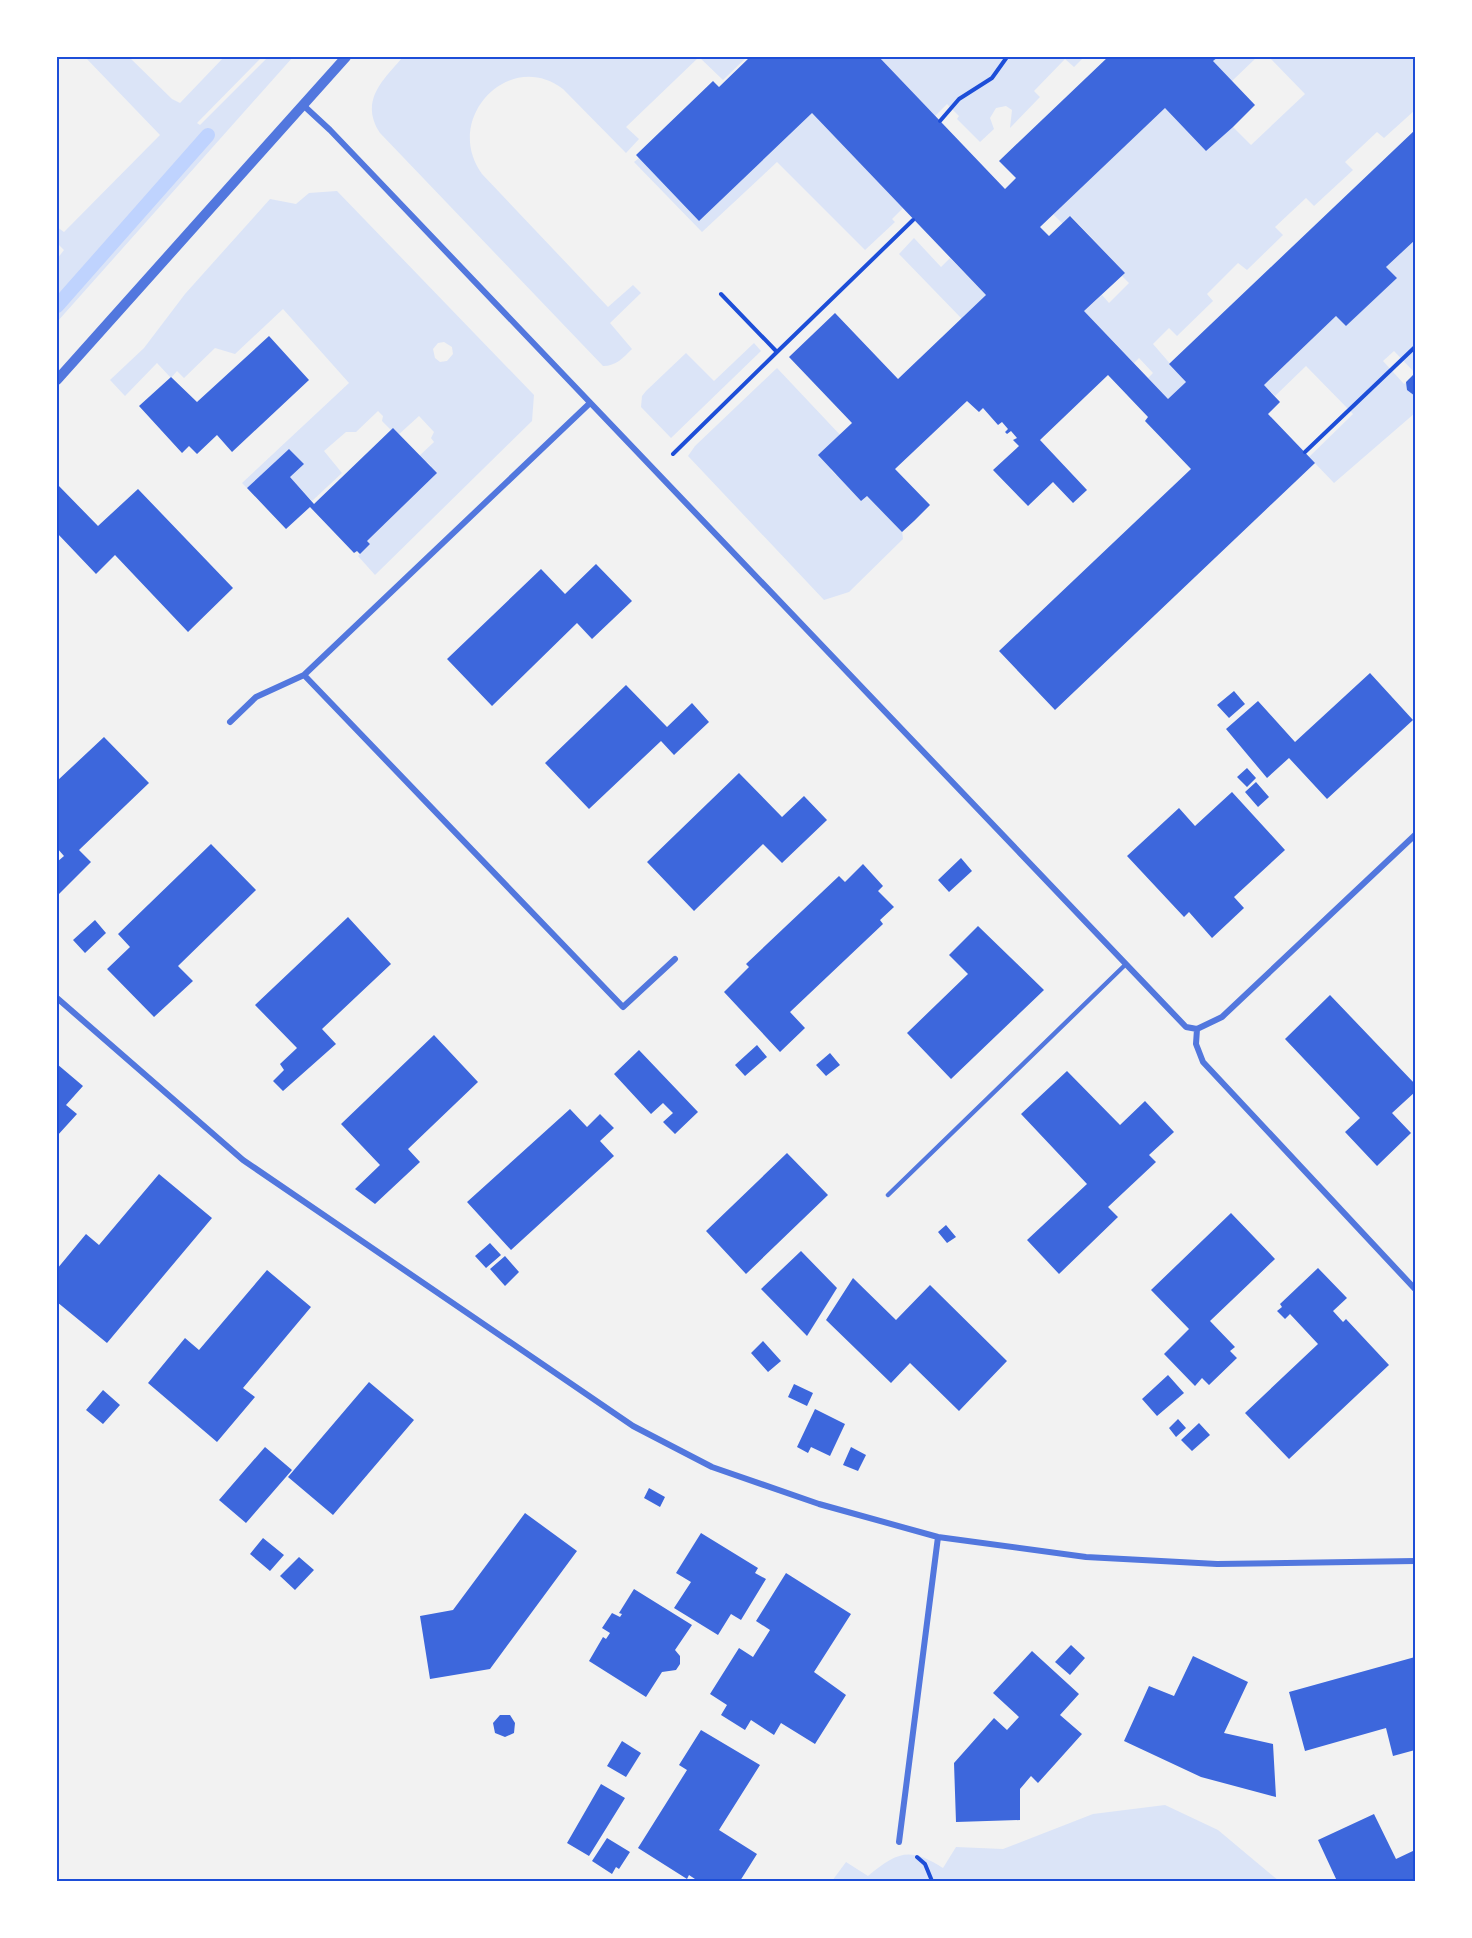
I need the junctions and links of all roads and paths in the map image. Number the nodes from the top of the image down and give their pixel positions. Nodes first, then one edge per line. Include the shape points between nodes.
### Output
1 (346, 57) edge
2 (1007, 57) edge
3 (303, 105) junction
4 (940, 121) dead end
5 (914, 220) dead end
6 (721, 294) dead end
7 (1415, 347) edge
8 (777, 352) junction
9 (57, 380) edge
10 (590, 403) junction
11 (1305, 452) dead end
12 (655, 471) junction
13 (304, 675) junction
14 (230, 722) dead end
15 (1415, 835) edge
16 (675, 959) dead end
17 (1125, 965) junction
18 (57, 998) edge
19 (1197, 1029) junction
20 (888, 1195) dead end
21 (1415, 1289) edge
22 (938, 1537) junction
23 (1415, 1561) edge
24 (899, 1842) dead end

1 - 3 street
2 - 4 path via 992,78 959,99
3 - 9 street
3 - 10 street
5 - 8 path
6 - 8 path
7 - 11 path
8 - 12 path
10 - 12 street
10 - 13 street
12 - 17 street
13 - 14 street via 256,698
13 - 16 street via 623,1006
15 - 19 street via 1221,1017
17 - 19 street via 1175,1018 1186,1027
17 - 20 lane
18 - 22 street via 243,1160 633,1426 712,1467 819,1504
19 - 21 street via 1196,1044 1203,1062
22 - 23 street via 1151,1562
22 - 24 street

